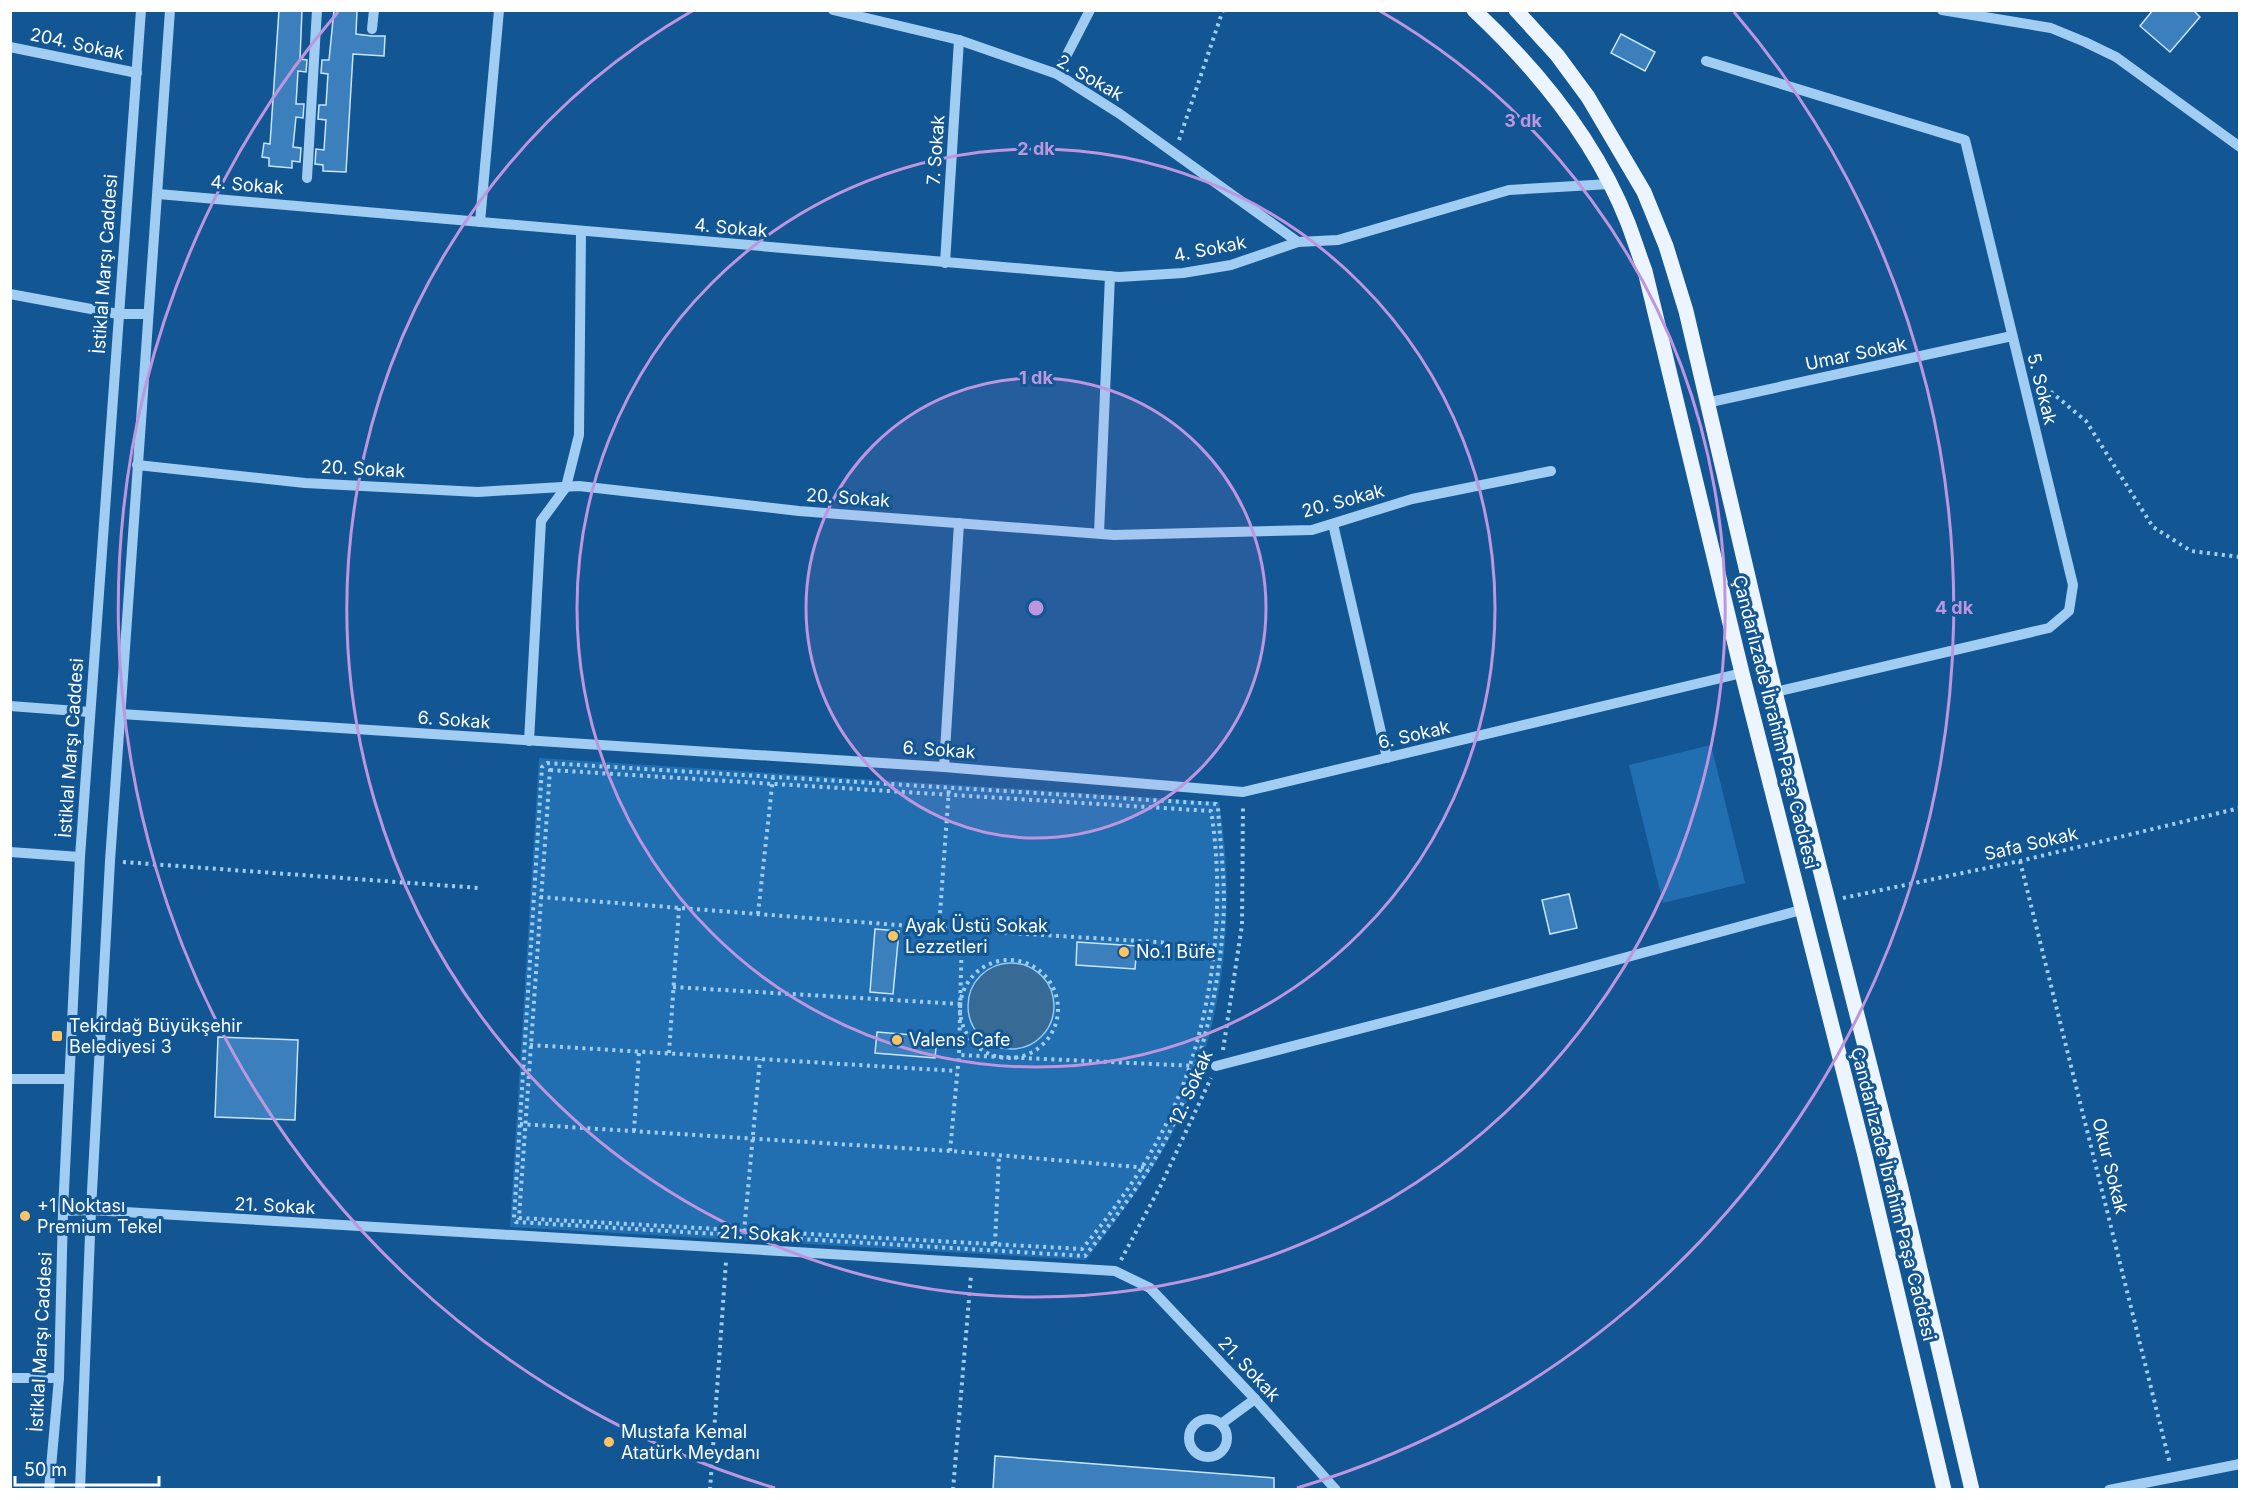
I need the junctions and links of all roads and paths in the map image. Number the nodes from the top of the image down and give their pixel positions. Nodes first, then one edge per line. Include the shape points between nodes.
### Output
1 (141, 10) edge
2 (170, 10) edge
3 (317, 10) edge
4 (374, 10) edge
5 (499, 10) edge
6 (833, 10) edge
7 (1090, 10) edge
8 (1223, 10) edge
9 (1474, 10) edge
10 (1516, 10) edge
11 (1942, 10) edge
12 (372, 29) dead end
13 (959, 40) junction
14 (10, 47) edge
15 (1706, 61) dead end
16 (136, 73) junction
17 (1057, 74) junction
18 (1180, 138) dead end
19 (2240, 147) edge
20 (307, 178) dead end
21 (1610, 184) junction
22 (158, 194) junction
23 (480, 222) junction
24 (581, 231) junction
25 (1298, 242) junction
26 (945, 263) junction
27 (1110, 276) junction
28 (10, 294) edge
29 (118, 314) junction
30 (148, 314) junction
31 (2012, 336) junction
32 (2020, 367) junction
33 (1706, 403) junction
34 (137, 465) junction
35 (1551, 471) dead end
36 (566, 487) junction
37 (959, 523) junction
38 (1333, 524) junction
39 (1100, 533) junction
40 (2240, 557) edge
41 (1742, 674) junction
42 (1775, 692) junction
43 (10, 706) edge
44 (90, 712) junction
45 (121, 714) junction
46 (529, 741) junction
47 (1387, 758) junction
48 (944, 767) junction
49 (773, 777) junction
50 (772, 784) junction
51 (949, 788) junction
52 (1243, 792) junction
53 (948, 795) junction
54 (2240, 808) edge
55 (10, 852) edge
56 (80, 857) junction
57 (110, 861) junction
58 (2020, 861) junction
59 (479, 888) dead end
60 (534, 897) junction
61 (541, 897) junction
62 (1827, 902) junction
63 (679, 908) junction
64 (1801, 910) junction
65 (758, 914) junction
66 (939, 928) junction
67 (962, 930) junction
68 (1214, 945) junction
69 (1221, 946) junction
70 (673, 987) junction
71 (960, 1004) junction
72 (525, 1045) junction
73 (531, 1045) junction
74 (639, 1052) junction
75 (669, 1053) junction
76 (958, 1055) junction
77 (760, 1059) junction
78 (1009, 1059) junction
79 (1190, 1066) junction
80 (1196, 1066) junction
81 (1216, 1066) junction
82 (957, 1071) junction
83 (10, 1079) edge
84 (69, 1079) junction
85 (520, 1124) junction
86 (526, 1124) junction
87 (634, 1131) junction
88 (752, 1139) junction
89 (950, 1152) junction
90 (999, 1155) junction
91 (1142, 1167) junction
92 (1149, 1168) junction
93 (91, 1210) junction
94 (63, 1211) junction
95 (744, 1233) junction
96 (995, 1244) junction
97 (727, 1249) junction
98 (995, 1250) junction
99 (972, 1263) junction
100 (1115, 1271) junction
101 (10, 1378) edge
102 (59, 1378) junction
103 (1255, 1399) junction
104 (1221, 1424) dead end
105 (2240, 1464) edge
106 (2173, 1477) junction
107 (49, 1490) edge
108 (80, 1490) edge
109 (710, 1490) edge
110 (953, 1490) edge
111 (1336, 1490) edge
112 (1944, 1490) edge
113 (1972, 1490) edge
114 (2109, 1490) edge

1 - 16 street, İstiklal Marşı Caddesi
2 - 22 street
3 - 20 street
4 - 12 street
5 - 23 street
6 - 13 street, 2. Sokak
7 - 17 street
8 - 18 path
9 - 21 main road, Çandarlızade İbrahim Paşa Caddesi via 1560,104
10 - 33 main road, Çandarlızade İbrahim Paşa Caddesi via 1557,55 1588,98 1644,192 1686,311
11 - 19 street via 2050,28 2085,42 2116,57
13 - 17 street, 2. Sokak
13 - 26 street, 7. Sokak
14 - 16 street, 204. Sokak
15 - 31 street, 5. Sokak via 1965,140
16 - 29 street, İstiklal Marşı Caddesi
17 - 25 street, 2. Sokak via 1120,114
21 - 25 street, 4. Sokak via 1509,190 1338,240
21 - 41 main road, Çandarlızade İbrahim Paşa Caddesi via 1645,271
22 - 23 street, 4. Sokak
22 - 30 street
23 - 24 street, 4. Sokak
24 - 26 street, 4. Sokak
24 - 36 street via 579,435
25 - 27 street, 4. Sokak via 1231,265 1183,273
26 - 27 street, 4. Sokak
27 - 39 street
28 - 29 street
29 - 30 street
29 - 44 street, İstiklal Marşı Caddesi
30 - 34 street
31 - 32 street, 5. Sokak
31 - 33 street, Umar Sokak
32 - 40 path via 2086,421 2153,527 2191,551
32 - 42 street, 5. Sokak via 2073,585 2069,611 2049,628
33 - 42 main road, Çandarlızade İbrahim Paşa Caddesi
34 - 36 street, 20. Sokak via 305,483 478,492
34 - 45 street
35 - 38 street, 20. Sokak via 1412,499
36 - 37 street, 20. Sokak
36 - 46 street via 541,521
37 - 39 street, 20. Sokak
37 - 48 street
38 - 39 street, 20. Sokak via 1312,530
38 - 47 street
41 - 47 street, 6. Sokak
41 - 64 main road, Çandarlızade İbrahim Paşa Caddesi
42 - 62 main road, Çandarlızade İbrahim Paşa Caddesi
43 - 44 street
44 - 56 street, İstiklal Marşı Caddesi
45 - 46 street, 6. Sokak
45 - 57 street
46 - 48 street, 6. Sokak
47 - 52 street, 6. Sokak
48 - 52 street, 6. Sokak
49 - 50 path
49 - 51 path
49 - 60 path via 547,764 542,767
50 - 53 path
50 - 61 path via 550,770
50 - 65 path
51 - 53 path
51 - 69 path via 1216,804 1224,902
52 - 81 path, 12. Sokak via 1242,924 1223,1051
53 - 66 path
53 - 68 path via 1211,812 1216,871
54 - 58 path, Safa Sokak
55 - 56 street
56 - 84 street, İstiklal Marşı Caddesi
57 - 59 path
57 - 93 street
58 - 62 path, Safa Sokak
58 - 106 path, Okur Sokak
60 - 61 path
60 - 72 path
61 - 63 path
61 - 73 path
62 - 113 main road, Çandarlızade İbrahim Paşa Caddesi via 1900,1184
63 - 65 path
63 - 70 path
64 - 81 street
64 - 112 main road, Çandarlızade İbrahim Paşa Caddesi via 1865,1156
65 - 66 path
66 - 67 path
67 - 68 path
67 - 71 path
68 - 69 path
68 - 79 path
69 - 80 path via 1213,1000
70 - 71 path
70 - 75 path
71 - 76 path
71 - 78 path via 963,1027 976,1047
71 - 78 path via 962,992 976,973 996,962 1008,960 1031,965 1048,980 1058,1012 1051,1036 1033,1053
72 - 73 path
72 - 85 path
73 - 74 path
73 - 86 path
74 - 75 path
74 - 87 path
75 - 77 path
76 - 78 path
76 - 82 path
77 - 82 path
77 - 88 path
78 - 79 path
79 - 80 path
79 - 91 path via 1170,1116
80 - 92 path via 1177,1117
81 - 100 path, 12. Sokak via 1161,1185
82 - 89 path
83 - 84 street
84 - 94 street, İstiklal Marşı Caddesi
85 - 86 path
85 - 95 path via 516,1222
86 - 87 path
86 - 95 path via 519,1218
87 - 88 path
88 - 89 path
88 - 95 path
89 - 90 path
90 - 91 path
90 - 96 path
91 - 92 path
91 - 96 path via 1082,1249
92 - 98 path via 1085,1256
93 - 94 street, 21. Sokak
93 - 97 street, 21. Sokak
93 - 108 street
94 - 102 street, İstiklal Marşı Caddesi
95 - 96 path
95 - 98 path
96 - 98 path
97 - 99 street, 21. Sokak
97 - 109 path
99 - 100 street, 21. Sokak
99 - 110 path
100 - 103 street, 21. Sokak via 1150,1288
101 - 102 street
102 - 107 street, İstiklal Marşı Caddesi
103 - 104 street
103 - 111 street, 21. Sokak
105 - 106 street
106 - 114 street

